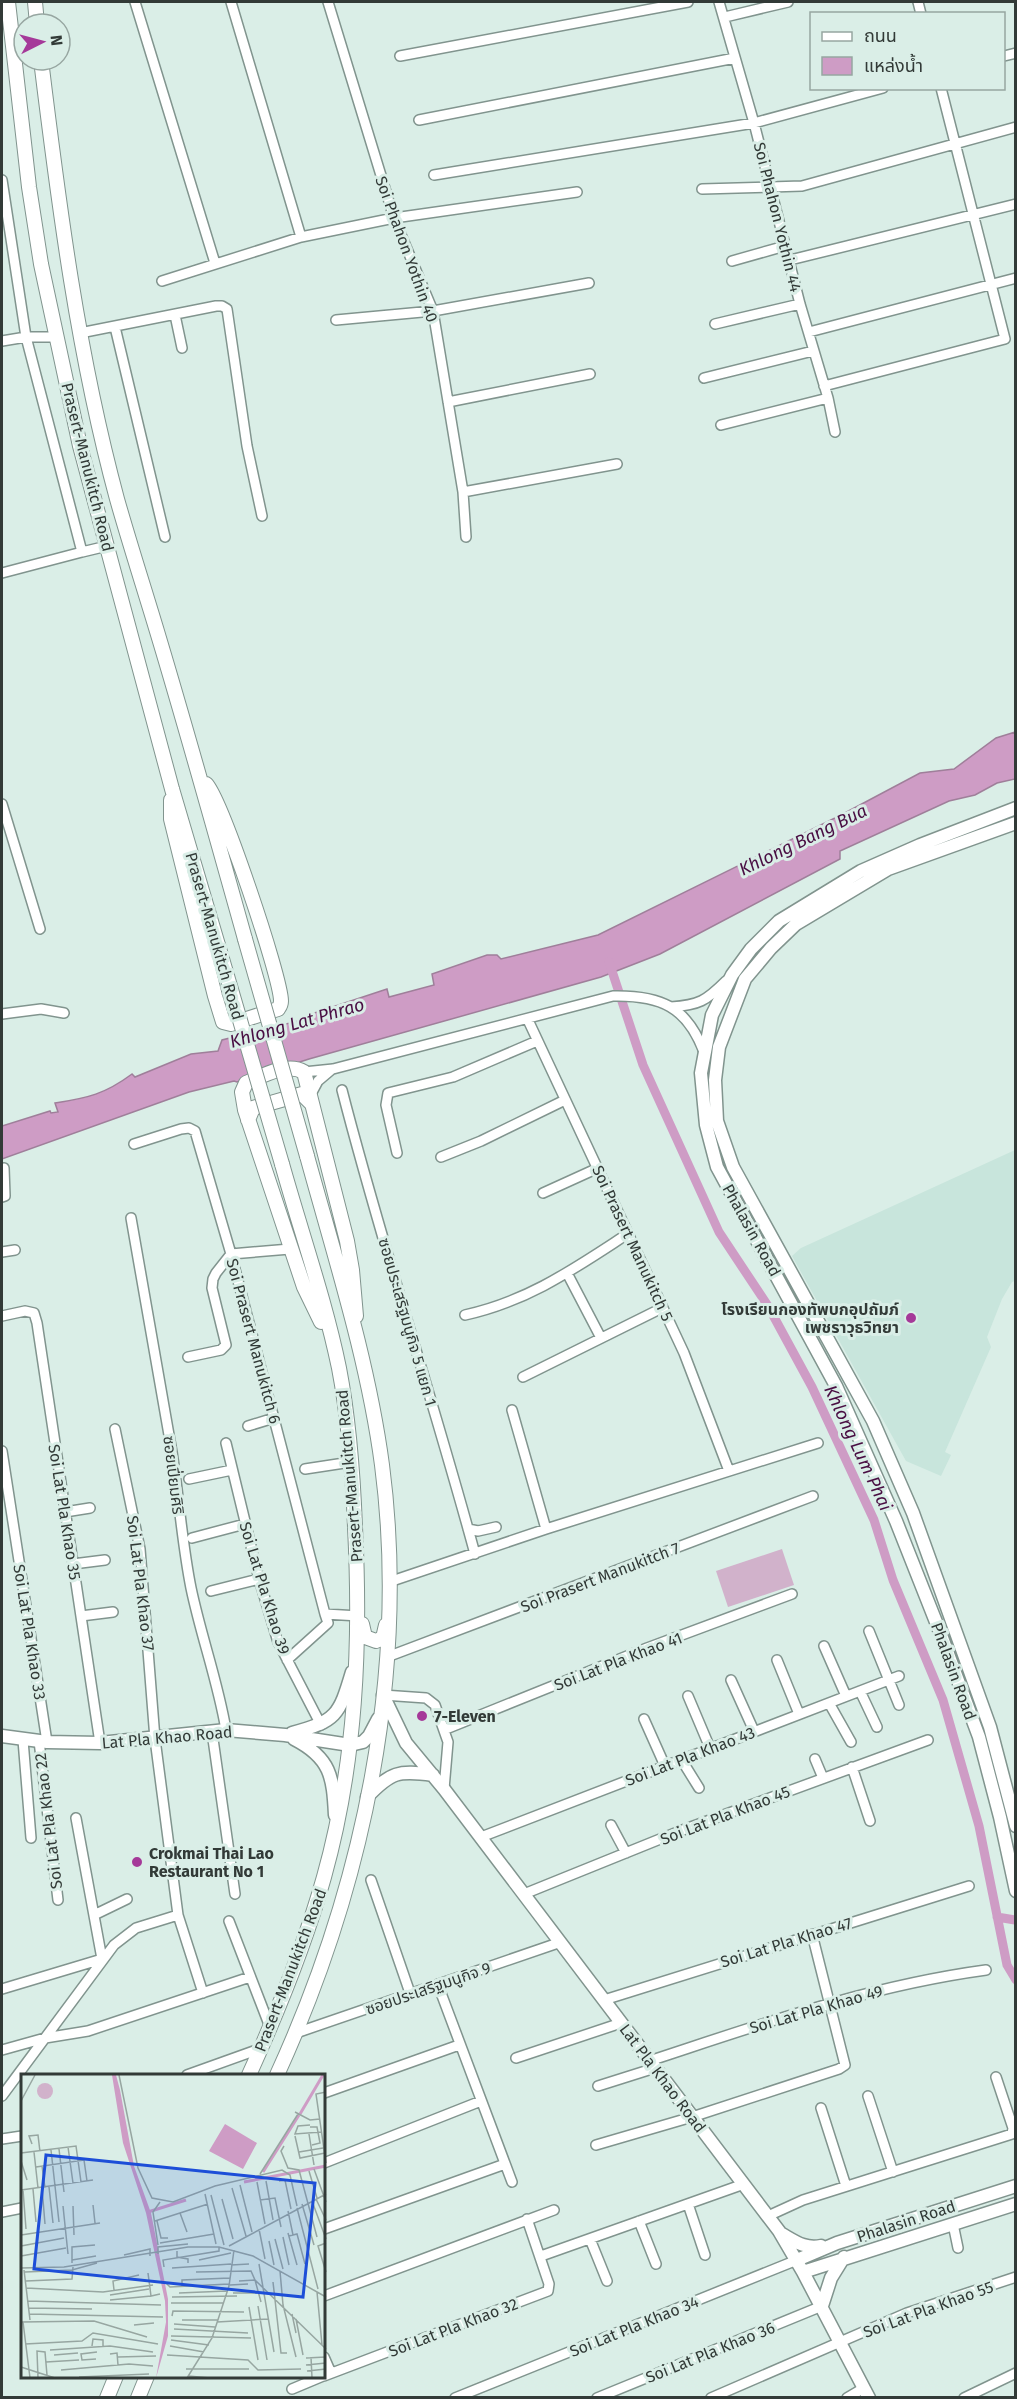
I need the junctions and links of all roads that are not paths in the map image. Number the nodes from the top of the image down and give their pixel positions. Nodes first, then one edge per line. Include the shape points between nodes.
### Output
1 (8, 2) edge
2 (135, 2) edge
3 (231, 2) edge
4 (328, 2) edge
5 (688, 2) edge
6 (720, 2) edge
7 (788, 2) edge
8 (725, 17) junction
9 (400, 56) dead end
10 (735, 58) junction
11 (43, 72) edge
12 (876, 90) edge
13 (941, 90) edge
14 (419, 120) dead end
15 (754, 123) junction
16 (1016, 127) edge
17 (954, 144) junction
18 (434, 174) dead end
19 (2, 180) edge
20 (770, 188) junction
21 (702, 189) dead end
22 (577, 192) dead end
23 (1016, 204) edge
24 (971, 213) junction
25 (394, 219) junction
26 (301, 237) junction
27 (785, 246) junction
28 (790, 260) junction
29 (732, 261) dead end
30 (215, 263) junction
31 (1016, 278) edge
32 (162, 281) dead end
33 (589, 283) dead end
34 (989, 285) junction
35 (800, 304) junction
36 (433, 311) junction
37 (175, 315) junction
38 (336, 321) dead end
39 (715, 324) dead end
40 (115, 327) junction
41 (809, 332) junction
42 (80, 333) junction
43 (1016, 336) edge
44 (26, 337) junction
45 (57, 337) junction
46 (1005, 339) junction
47 (2, 341) edge
48 (182, 348) dead end
49 (813, 351) junction
50 (590, 374) dead end
51 (704, 378) dead end
52 (824, 386) junction
53 (828, 398) junction
54 (448, 402) junction
55 (721, 425) dead end
56 (835, 432) dead end
57 (617, 464) dead end
58 (462, 492) junction
59 (262, 516) dead end
60 (165, 537) dead end
61 (466, 537) dead end
62 (107, 546) junction
63 (82, 552) junction
64 (2, 573) edge
65 (201, 780) junction
66 (172, 789) junction
67 (2, 804) edge
68 (1016, 808) edge
69 (1016, 823) edge
70 (40, 929) dead end
71 (732, 975) junction
72 (671, 1006) junction
73 (64, 1012) dead end
74 (2, 1014) edge
75 (528, 1020) junction
76 (537, 1041) junction
77 (704, 1052) junction
78 (333, 1069) junction
79 (303, 1072) junction
80 (342, 1090) dead end
81 (310, 1100) junction
82 (565, 1100) junction
83 (248, 1120) junction
84 (134, 1144) dead end
85 (397, 1154) dead end
86 (441, 1157) dead end
87 (4, 1168) dead end
88 (598, 1168) junction
89 (543, 1193) dead end
90 (2, 1197) edge
91 (131, 1218) dead end
92 (629, 1233) junction
93 (291, 1249) junction
94 (15, 1250) dead end
95 (2, 1252) edge
96 (231, 1254) junction
97 (567, 1273) junction
98 (662, 1308) junction
99 (465, 1315) dead end
100 (2, 1316) edge
101 (356, 1336) junction
102 (601, 1338) junction
103 (333, 1342) junction
104 (188, 1357) dead end
105 (523, 1377) dead end
106 (512, 1410) dead end
107 (274, 1418) junction
108 (248, 1426) dead end
109 (115, 1429) dead end
110 (226, 1443) dead end
111 (818, 1443) dead end
112 (2, 1451) edge
113 (351, 1462) junction
114 (305, 1468) dead end
115 (232, 1470) junction
116 (729, 1471) junction
117 (189, 1479) dead end
118 (813, 1496) dead end
119 (90, 1508) dead end
120 (65, 1512) junction
121 (245, 1524) junction
122 (496, 1527) dead end
123 (468, 1529) junction
124 (546, 1529) junction
125 (192, 1538) dead end
126 (475, 1554) junction
127 (105, 1560) dead end
128 (73, 1564) junction
129 (259, 1579) junction
130 (358, 1581) junction
131 (390, 1586) junction
132 (211, 1591) dead end
133 (792, 1594) dead end
134 (113, 1612) dead end
135 (326, 1614) junction
136 (81, 1616) junction
137 (359, 1616) junction
138 (869, 1631) dead end
139 (824, 1646) dead end
140 (358, 1652) junction
141 (387, 1657) junction
142 (777, 1659) dead end
143 (287, 1660) junction
144 (899, 1676) dead end
145 (731, 1680) dead end
146 (890, 1680) junction
147 (860, 1691) junction
148 (688, 1696) dead end
149 (846, 1696) junction
150 (383, 1701) junction
151 (829, 1702) junction
152 (898, 1705) dead end
153 (799, 1714) junction
154 (644, 1719) dead end
155 (321, 1725) junction
156 (877, 1728) dead end
157 (226, 1730) junction
158 (446, 1730) junction
159 (754, 1731) junction
160 (212, 1732) junction
161 (285, 1735) junction
162 (2, 1736) edge
163 (155, 1739) junction
164 (23, 1740) junction
165 (928, 1740) dead end
166 (43, 1742) junction
167 (851, 1742) dead end
168 (100, 1743) junction
169 (350, 1745) junction
170 (710, 1748) junction
171 (815, 1759) dead end
172 (681, 1760) junction
173 (665, 1766) junction
174 (852, 1767) junction
175 (433, 1774) junction
176 (823, 1778) junction
177 (699, 1788) dead end
178 (444, 1789) junction
179 (367, 1797) junction
180 (76, 1818) dead end
181 (870, 1821) dead end
182 (611, 1825) dead end
183 (336, 1826) junction
184 (1016, 1826) edge
185 (481, 1837) junction
186 (31, 1838) dead end
187 (626, 1853) junction
188 (371, 1880) dead end
189 (969, 1886) dead end
190 (1016, 1891) edge
191 (236, 1894) dead end
192 (524, 1894) junction
193 (127, 1899) dead end
194 (57, 1900) dead end
195 (94, 1915) junction
196 (178, 1915) junction
197 (229, 1921) dead end
198 (812, 1934) junction
199 (561, 1942) junction
200 (102, 1959) junction
201 (986, 1970) dead end
202 (250, 1977) junction
203 (438, 1984) junction
204 (2, 1989) edge
205 (203, 1993) junction
206 (410, 1993) junction
207 (604, 2000) junction
208 (830, 2002) junction
209 (621, 2022) junction
210 (270, 2028) junction
211 (296, 2033) junction
212 (45, 2038) junction
213 (459, 2045) junction
214 (262, 2048) junction
215 (2, 2050) edge
216 (516, 2058) dead end
217 (652, 2064) junction
218 (190, 2074) edge
219 (249, 2074) edge
220 (277, 2074) edge
221 (996, 2077) dead end
222 (598, 2086) dead end
223 (326, 2092) edge
224 (2, 2096) edge
225 (868, 2096) dead end
226 (481, 2101) junction
227 (820, 2108) dead end
228 (692, 2117) junction
229 (21, 2136) edge
230 (2, 2139) edge
231 (596, 2145) dead end
232 (326, 2162) edge
233 (505, 2164) junction
234 (893, 2172) junction
235 (512, 2182) dead end
236 (744, 2184) junction
237 (846, 2186) junction
238 (1016, 2186) edge
239 (688, 2204) junction
240 (1016, 2204) edge
241 (21, 2208) edge
242 (554, 2210) dead end
243 (2, 2212) edge
244 (768, 2216) junction
245 (527, 2220) junction
246 (639, 2222) junction
247 (954, 2224) junction
248 (326, 2228) edge
249 (779, 2231) junction
250 (590, 2239) junction
251 (837, 2243) junction
252 (958, 2248) dead end
253 (705, 2255) dead end
254 (541, 2256) junction
255 (844, 2257) junction
256 (797, 2260) junction
257 (656, 2264) dead end
258 (803, 2272) junction
259 (1016, 2277) edge
260 (607, 2281) dead end
261 (326, 2295) edge
262 (822, 2306) junction
263 (840, 2342) junction
264 (1016, 2373) edge
265 (326, 2375) edge
266 (115, 2378) edge
267 (146, 2378) edge
268 (318, 2378) edge
269 (292, 2388) dead end
270 (867, 2393) edge
271 (107, 2397) edge
272 (138, 2397) edge
273 (455, 2397) edge
274 (597, 2397) edge
275 (711, 2397) edge
276 (847, 2397) edge
277 (964, 2397) edge

1 - 45 main road, Prasert-Manukitch Road via 29,187
2 - 30 street
3 - 26 street
4 - 25 street, Soi Phahon Yothin 40
5 - 9 street
6 - 8 street, Soi Phahon Yothin 44
7 - 8 street
8 - 10 street, Soi Phahon Yothin 44
10 - 14 street
10 - 15 street, Soi Phahon Yothin 44
11 - 42 main road, Prasert-Manukitch Road
12 - 15 street
13 - 17 street
15 - 18 street
15 - 20 street, Soi Phahon Yothin 44
16 - 17 street
17 - 20 street via 802,186
17 - 24 street
19 - 44 street
20 - 21 street
20 - 27 street, Soi Phahon Yothin 44
22 - 25 street
23 - 24 street
24 - 28 street
24 - 34 street
25 - 26 street
25 - 36 street, Soi Phahon Yothin 40
26 - 30 street
27 - 28 street, Soi Phahon Yothin 44
27 - 29 street
28 - 35 street, Soi Phahon Yothin 44
30 - 32 street
31 - 34 street
33 - 36 street
34 - 41 street
34 - 46 street
35 - 39 street
35 - 41 street, Soi Phahon Yothin 44
36 - 38 street
36 - 54 street, Soi Phahon Yothin 40
37 - 40 street
37 - 48 street
37 - 59 street via 216,306 227,309 247,446
40 - 42 street
40 - 60 street
41 - 49 street, Soi Phahon Yothin 44
42 - 65 main road, Prasert-Manukitch Road via 117,498
43 - 46 street
44 - 45 street
44 - 47 street
44 - 63 street
45 - 62 main road, Prasert-Manukitch Road
46 - 52 street
49 - 51 street
49 - 52 street, Soi Phahon Yothin 44
50 - 54 street
52 - 53 street, Soi Phahon Yothin 44
53 - 55 street
53 - 56 street, Soi Phahon Yothin 44
54 - 58 street, Soi Phahon Yothin 40
57 - 58 street
58 - 61 street, Soi Phahon Yothin 40
62 - 63 street
62 - 66 main road, Prasert-Manukitch Road
63 - 64 street
65 - 66 main road via 217,800 243,870 282,1003 278,1009 231,1024 223,1022 212,985 171,819
65 - 101 main road, Prasert-Manukitch Road, bridge
66 - 103 main road, Prasert-Manukitch Road, bridge
67 - 70 street
68 - 71 main road, Phalasin Road via 861,871 779,921
69 - 184 main road, Phalasin Road via 888,869 796,924 745,979 719,1047 715,1080 717,1121 733,1167 873,1421 913,1513 990,1728
71 - 72 street via 704,1001
71 - 77 main road, Phalasin Road via 712,1015
72 - 75 street via 614,996
72 - 77 street via 690,1022
73 - 74 street via 41,1009
75 - 76 street, Soi Prasert Manukitch 5
75 - 78 street
76 - 82 street, Soi Prasert Manukitch 5
76 - 85 street via 453,1077 388,1093 386,1105
77 - 190 main road, Phalasin Road via 701,1073 706,1125 717,1167 836,1386 896,1521 979,1737
78 - 79 street
78 - 81 street via 318,1081
79 - 81 main road
79 - 83 main road via 288,1067 246,1083 242,1092
80 - 123 street, ซอยประเสริฐมนูกิจ 5 แยก 1
81 - 83 main road via 302,1094 253,1108
81 - 101 main road via 347,1241 356,1301
82 - 86 street
82 - 88 street, Soi Prasert Manukitch 5
83 - 93 main road
84 - 96 street, Soi Prasert Manukitch 6 via 181,1129 195,1131
87 - 90 street via 6,1189
88 - 89 street
88 - 92 street, Soi Prasert Manukitch 5
91 - 157 street, ซอยเปี่ยมศิริ via 177,1487 180,1531
92 - 97 street
92 - 98 street, Soi Prasert Manukitch 5
93 - 96 street
93 - 103 main road via 304,1287
94 - 95 street
96 - 104 street via 213,1279 226,1345 221,1350
96 - 107 street, Soi Prasert Manukitch 6
97 - 99 street via 516,1300
97 - 102 street
98 - 102 street
98 - 116 street, Soi Prasert Manukitch 5 via 692,1370
100 - 120 street, Soi Lat Pla Khao 35 via 34,1313
101 - 131 main road, Prasert-Manukitch Road via 382,1466
102 - 105 street
103 - 113 main road, Prasert-Manukitch Road
106 - 124 street
107 - 108 street
107 - 135 street, Soi Prasert Manukitch 6
109 - 163 street, Soi Lat Pla Khao 37 via 140,1550
110 - 115 street, Soi Lat Pla Khao 39
111 - 116 street
112 - 166 street, Soi Lat Pla Khao 33
113 - 114 street
113 - 130 main road, Prasert-Manukitch Road
115 - 117 street
115 - 121 street, Soi Lat Pla Khao 39
116 - 124 street
118 - 141 street, Soi Prasert Manukitch 7
119 - 120 street
120 - 128 street, Soi Lat Pla Khao 35
121 - 125 street
121 - 129 street, Soi Lat Pla Khao 39
122 - 123 street
123 - 126 street, ซอยประเสริฐมนูกิจ 5 แยก 1
124 - 126 street
126 - 131 street
127 - 128 street
128 - 136 street, Soi Lat Pla Khao 35
129 - 132 street
129 - 143 street, Soi Lat Pla Khao 39
130 - 131 main road via 364,1633 369,1640 380,1640 384,1634
130 - 137 main road, Prasert-Manukitch Road
131 - 141 main road, Prasert-Manukitch Road
133 - 158 street, Soi Lat Pla Khao 41
134 - 136 street
135 - 137 street
135 - 143 street via 328,1623
136 - 168 street, Soi Lat Pla Khao 35
137 - 140 main road, Prasert-Manukitch Road
138 - 146 street
139 - 149 street
140 - 155 main road via 341,1704
140 - 169 main road, Prasert-Manukitch Road
141 - 150 main road, Prasert-Manukitch Road
142 - 153 street
143 - 155 street, Soi Lat Pla Khao 39
144 - 146 street, Soi Lat Pla Khao 43
145 - 159 street
146 - 147 street, Soi Lat Pla Khao 43
146 - 152 street
147 - 149 street, Soi Lat Pla Khao 43
147 - 156 street
148 - 170 street
149 - 151 street, Soi Lat Pla Khao 43
150 - 158 street via 426,1698
150 - 169 main road via 369,1736
150 - 175 main road, Lat Pla Khao Road via 406,1743
150 - 179 main road, Prasert-Manukitch Road
151 - 153 street, Soi Lat Pla Khao 43
151 - 167 street
153 - 159 street, Soi Lat Pla Khao 43
154 - 173 street
155 - 161 main road
157 - 160 main road, Lat Pla Khao Road
157 - 161 main road, Lat Pla Khao Road
158 - 178 street via 449,1752
159 - 170 street, Soi Lat Pla Khao 43
160 - 163 main road, Lat Pla Khao Road
160 - 191 street
161 - 169 main road, Lat Pla Khao Road
161 - 183 main road via 324,1761 334,1784
162 - 164 main road, Lat Pla Khao Road
163 - 168 main road, Lat Pla Khao Road
163 - 196 street, Soi Lat Pla Khao 37
164 - 166 main road, Lat Pla Khao Road
164 - 186 street
165 - 174 street, Soi Lat Pla Khao 45
166 - 168 main road, Lat Pla Khao Road
166 - 194 street, Soi Lat Pla Khao 22
169 - 183 main road, Prasert-Manukitch Road
170 - 172 street, Soi Lat Pla Khao 43
171 - 176 street
172 - 173 street, Soi Lat Pla Khao 43
172 - 177 street
173 - 185 street, Soi Lat Pla Khao 43
174 - 176 street, Soi Lat Pla Khao 45
174 - 181 street
175 - 178 main road, Lat Pla Khao Road
175 - 179 main road via 392,1774
176 - 187 street, Soi Lat Pla Khao 45
178 - 185 main road, Lat Pla Khao Road
179 - 211 main road, Prasert-Manukitch Road via 327,1951
180 - 195 street
182 - 187 street
183 - 210 main road, Prasert-Manukitch Road via 310,1925
185 - 192 main road, Lat Pla Khao Road
187 - 192 street, Soi Lat Pla Khao 45
188 - 206 street
189 - 198 street, Soi Lat Pla Khao 47
192 - 199 main road, Lat Pla Khao Road
193 - 195 street
195 - 200 street
196 - 200 street via 136,1928
196 - 205 street, Soi Lat Pla Khao 37
197 - 202 street
198 - 207 street, Soi Lat Pla Khao 47
198 - 208 street
199 - 203 street, ซอยประเสริฐมนูกิจ 9
199 - 207 main road, Lat Pla Khao Road
200 - 204 street
200 - 212 street
201 - 208 street, Soi Lat Pla Khao 49 via 941,1976
202 - 205 street
202 - 210 street
203 - 206 street, ซอยประเสริฐมนูกิจ 9
203 - 213 street
205 - 212 street via 88,2031
206 - 211 street, ซอยประเสริฐมนูกิจ 9
207 - 209 main road, Lat Pla Khao Road
208 - 217 street, Soi Lat Pla Khao 49
208 - 228 street via 845,2065
209 - 216 street
209 - 217 main road, Lat Pla Khao Road
210 - 214 main road, Prasert-Manukitch Road
211 - 220 main road, Prasert-Manukitch Road
212 - 215 street
212 - 224 street
213 - 223 street
213 - 226 street
214 - 218 street
214 - 219 main road, Prasert-Manukitch Road
217 - 222 street, Soi Lat Pla Khao 49
217 - 228 main road, Lat Pla Khao Road
221 - 234 street via 1012,2134
225 - 234 street
226 - 232 street
226 - 233 street
227 - 237 street
228 - 231 street
228 - 236 main road, Lat Pla Khao Road
229 - 230 street
233 - 235 street
233 - 248 street
234 - 237 street
236 - 239 street
236 - 244 main road, Lat Pla Khao Road
237 - 244 street
238 - 251 main road, Phalasin Road
239 - 246 street
239 - 253 street
240 - 247 main road, Phalasin Road
241 - 243 street
242 - 245 street
244 - 249 main road, Lat Pla Khao Road
245 - 254 street, Soi Lat Pla Khao 32
245 - 261 street
246 - 250 street
246 - 257 street
247 - 252 street
247 - 255 main road, Phalasin Road
249 - 251 main road via 810,2248
249 - 256 main road, Lat Pla Khao Road
250 - 254 street
250 - 260 street
251 - 256 main road, Phalasin Road
254 - 265 street, Soi Lat Pla Khao 32 via 548,2290
255 - 258 main road, Phalasin Road
255 - 262 main road via 831,2278
256 - 258 main road, Lat Pla Khao Road
256 - 273 street, Soi Lat Pla Khao 34
258 - 262 main road, Lat Pla Khao Road
259 - 263 street, Soi Lat Pla Khao 55 via 907,2313
262 - 263 main road, Lat Pla Khao Road
262 - 274 street, Soi Lat Pla Khao 36
263 - 270 main road, Lat Pla Khao Road
263 - 275 street, Soi Lat Pla Khao 55
264 - 277 street
266 - 271 main road
267 - 272 main road
268 - 269 street, Soi Lat Pla Khao 32
270 - 276 street

